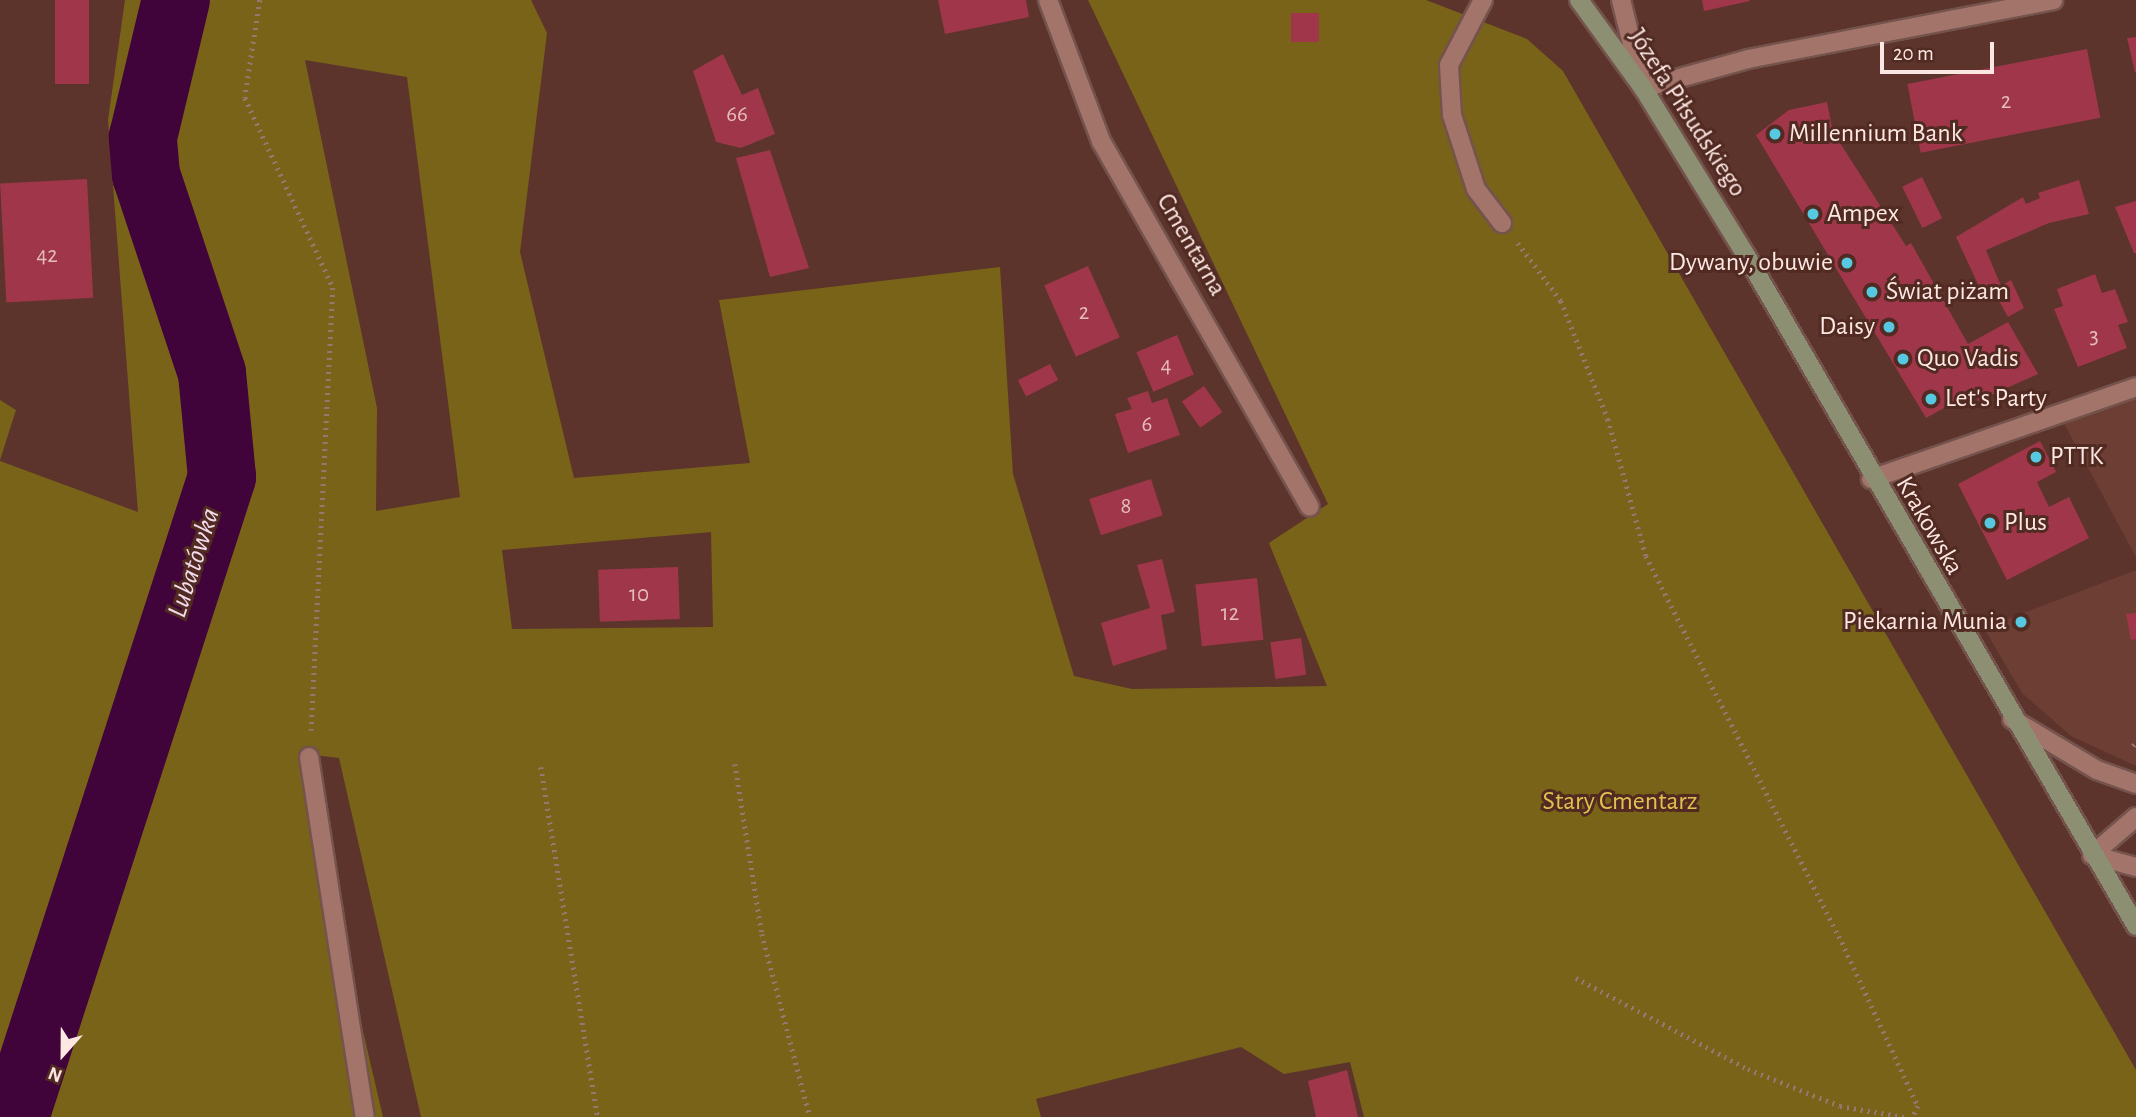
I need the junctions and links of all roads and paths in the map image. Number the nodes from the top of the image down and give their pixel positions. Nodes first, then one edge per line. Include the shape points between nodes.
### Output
1 (260, 0) edge
2 (1048, 0) edge
3 (1483, 0) edge
4 (1579, 0) edge
5 (1621, 0) edge
6 (2053, 0) edge
7 (1643, 88) junction
8 (1502, 223) joint
9 (1747, 257) joint
10 (2136, 387) edge
11 (1871, 479) junction
12 (1310, 506) dead end
13 (2011, 718) junction
14 (309, 757) joint
15 (735, 764) dead end
16 (541, 767) dead end
17 (2136, 784) edge
18 (2136, 817) edge
19 (2092, 855) junction
20 (2136, 867) edge
21 (2136, 926) edge
22 (1576, 978) dead end
23 (365, 1117) edge
24 (598, 1117) edge
25 (810, 1117) edge
26 (1904, 1117) edge
27 (1913, 1117) edge

1 - 14 path via 245,99 333,288
2 - 12 street, Cmentarna via 1101,141
3 - 8 street via 1449,65 1452,115 1476,189
4 - 7 main road, Józefa Piłsudskiego
5 - 7 street
6 - 7 street via 1748,59
7 - 9 main road, Józefa Piłsudskiego
8 - 27 path via 1561,301 1608,419 1646,556 1844,946 1918,1106
9 - 11 main road, Krakowska
10 - 11 street
11 - 13 main road, Krakowska
13 - 17 street via 2097,770
13 - 19 main road, Krakowska
14 - 23 street
15 - 25 path via 762,934
16 - 24 path
18 - 19 street
19 - 20 street
19 - 21 main road, Krakowska
22 - 26 path via 1748,1069 1840,1105

